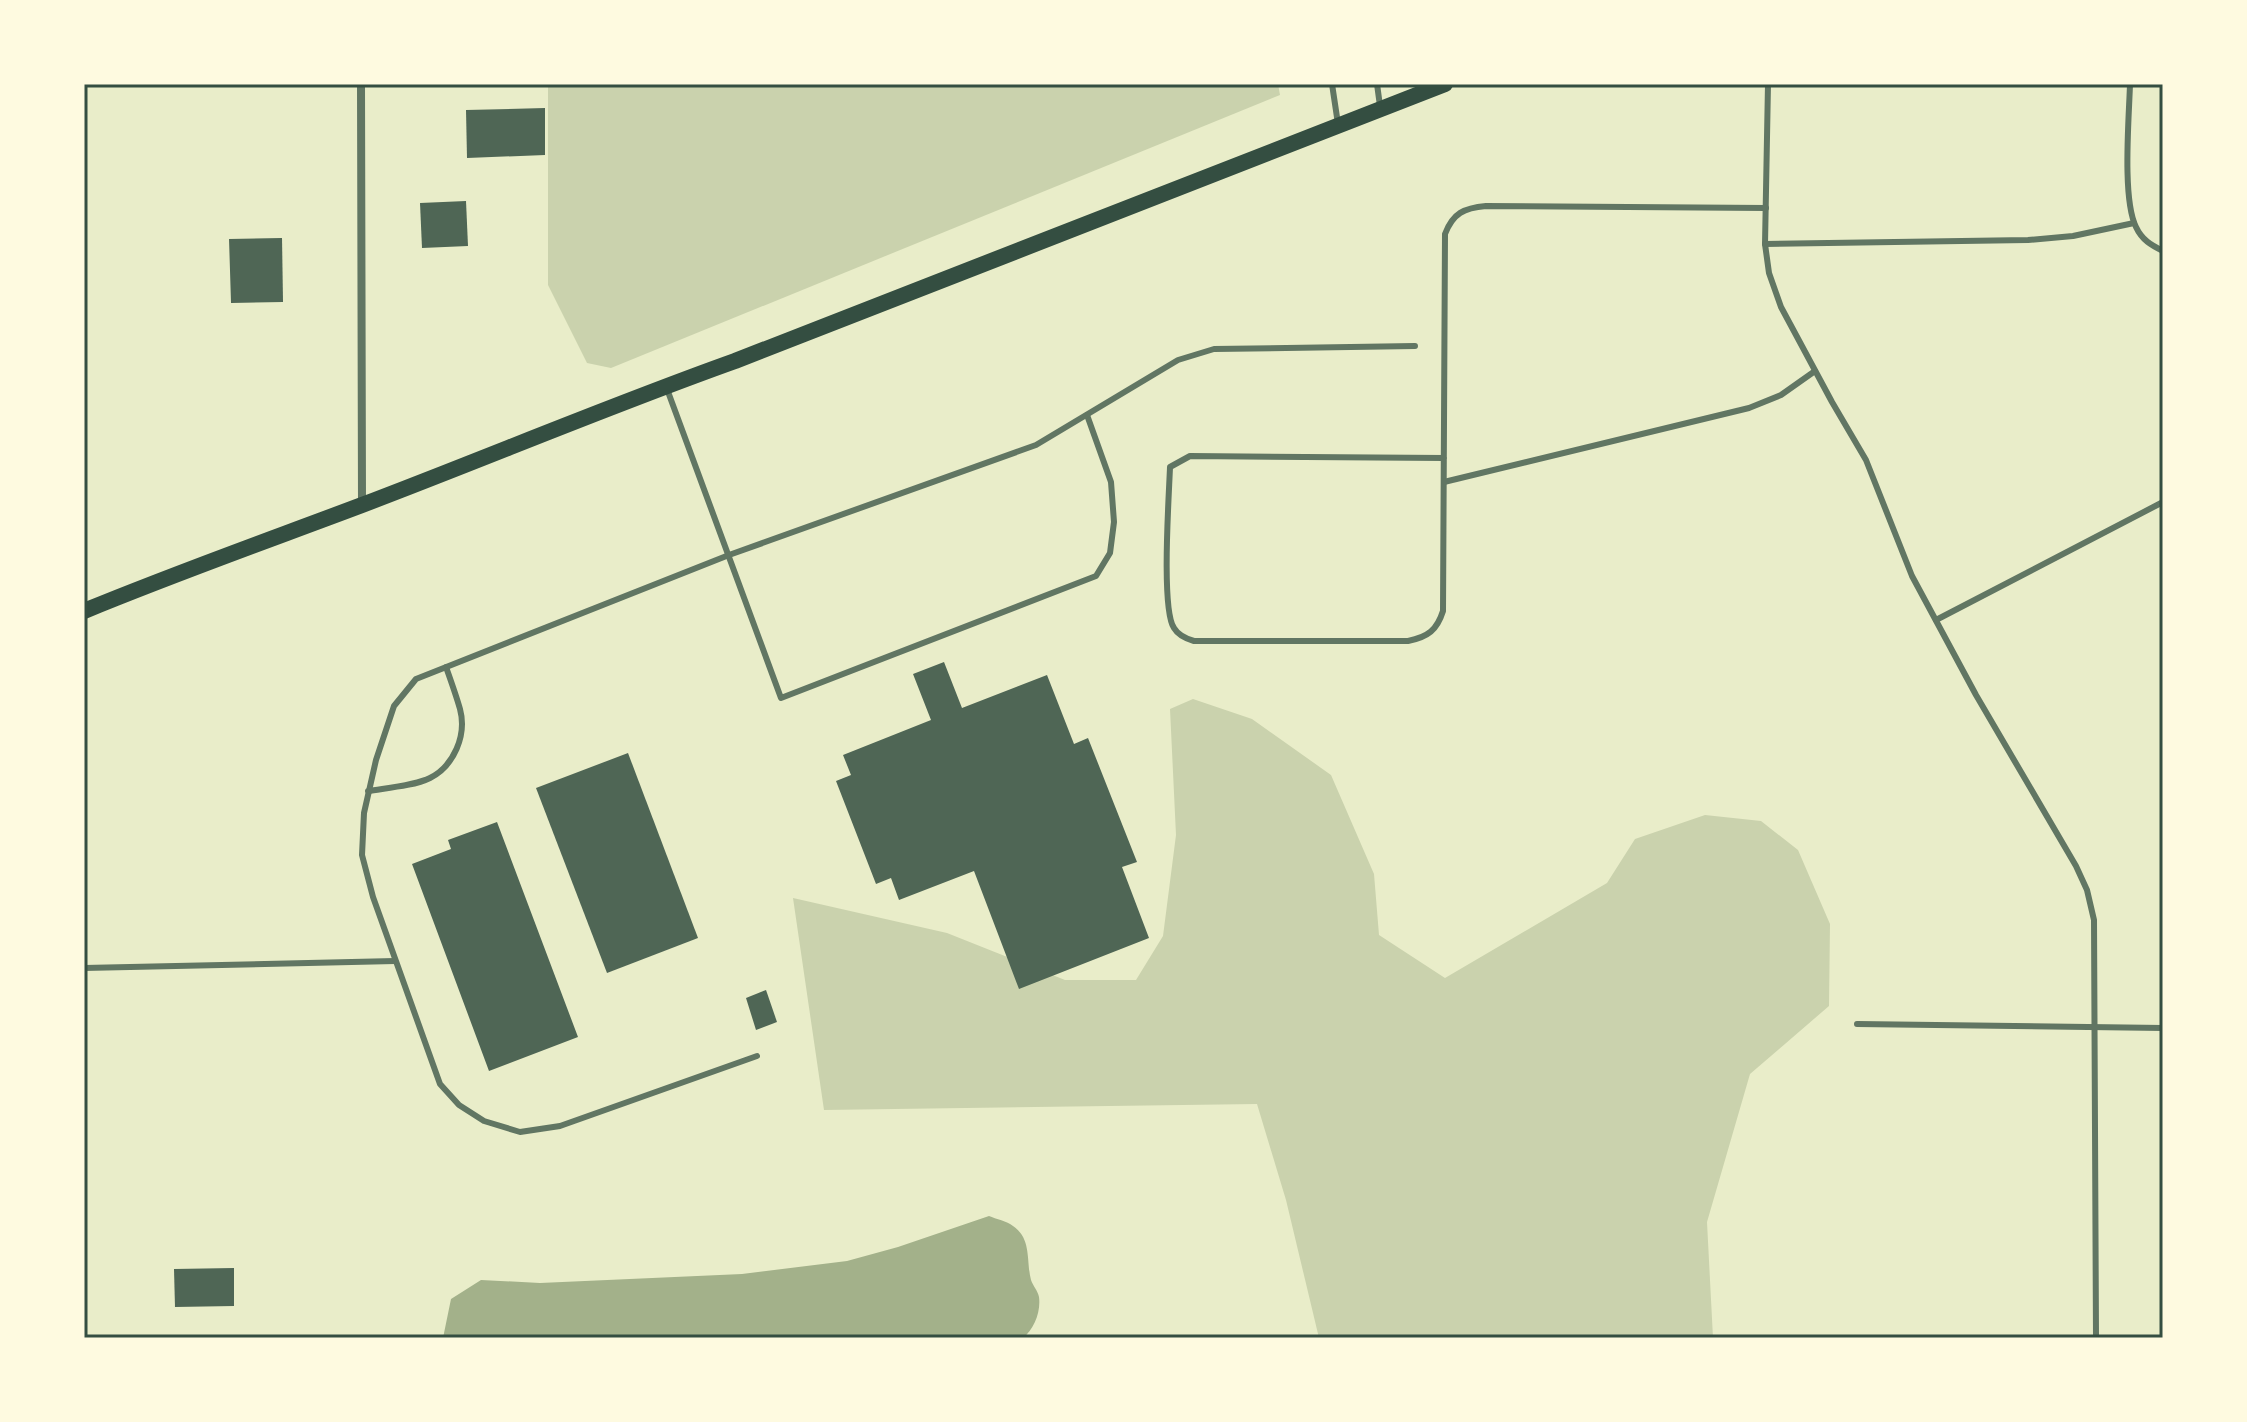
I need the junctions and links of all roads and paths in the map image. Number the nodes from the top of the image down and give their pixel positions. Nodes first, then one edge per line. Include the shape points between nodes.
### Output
1 (361, 84) edge
2 (1332, 84) edge
3 (1377, 84) edge
4 (1445, 84) edge
5 (1768, 84) edge
6 (2130, 84) edge
7 (1381, 109) junction
8 (1339, 126) junction
9 (1766, 208) junction
10 (2134, 223) junction
11 (1765, 244) junction
12 (2163, 251) edge
13 (1415, 346) dead end
14 (1815, 371) junction
15 (666, 386) junction
16 (1087, 415) junction
17 (1444, 458) junction
18 (1444, 482) junction
19 (2163, 502) edge
20 (362, 505) junction
21 (729, 555) junction
22 (84, 611) edge
23 (1936, 620) junction
24 (446, 667) junction
25 (368, 791) junction
26 (395, 961) junction
27 (84, 968) edge
28 (1857, 1024) dead end
29 (2094, 1027) junction
30 (2163, 1028) edge
31 (757, 1056) dead end
32 (2096, 1338) edge

1 - 20 street
2 - 8 lane
3 - 7 lane
4 - 7 main road
5 - 9 lane
6 - 10 lane via 2129,191
7 - 8 main road
8 - 15 main road
9 - 11 lane
9 - 17 lane via 1486,206 1460,212 1445,234
10 - 11 lane via 2028,240
10 - 12 lane via 2146,242
11 - 14 lane via 1781,307
13 - 16 lane via 1214,349 1178,360
14 - 18 lane via 1781,395 1749,408
14 - 23 lane via 1866,460 1912,576
15 - 20 main road
15 - 21 lane
16 - 21 lane via 1036,445
16 - 21 lane via 1111,482 1114,522 1110,553 1096,576 781,698
17 - 18 lane
17 - 18 lane via 1190,456 1178,461 1170,467 1169,498 1167,606 1174,629 1194,641 1421,639 1432,632 1443,611
19 - 23 lane
20 - 22 main road
21 - 24 lane
23 - 29 lane via 2087,890 2094,920
24 - 25 lane via 416,679 394,706
24 - 25 lane via 461,712 456,752 428,779
25 - 26 lane via 362,855
26 - 27 lane
26 - 31 lane via 440,1084 484,1121 520,1132 560,1126
28 - 29 lane
29 - 30 lane
29 - 32 lane

